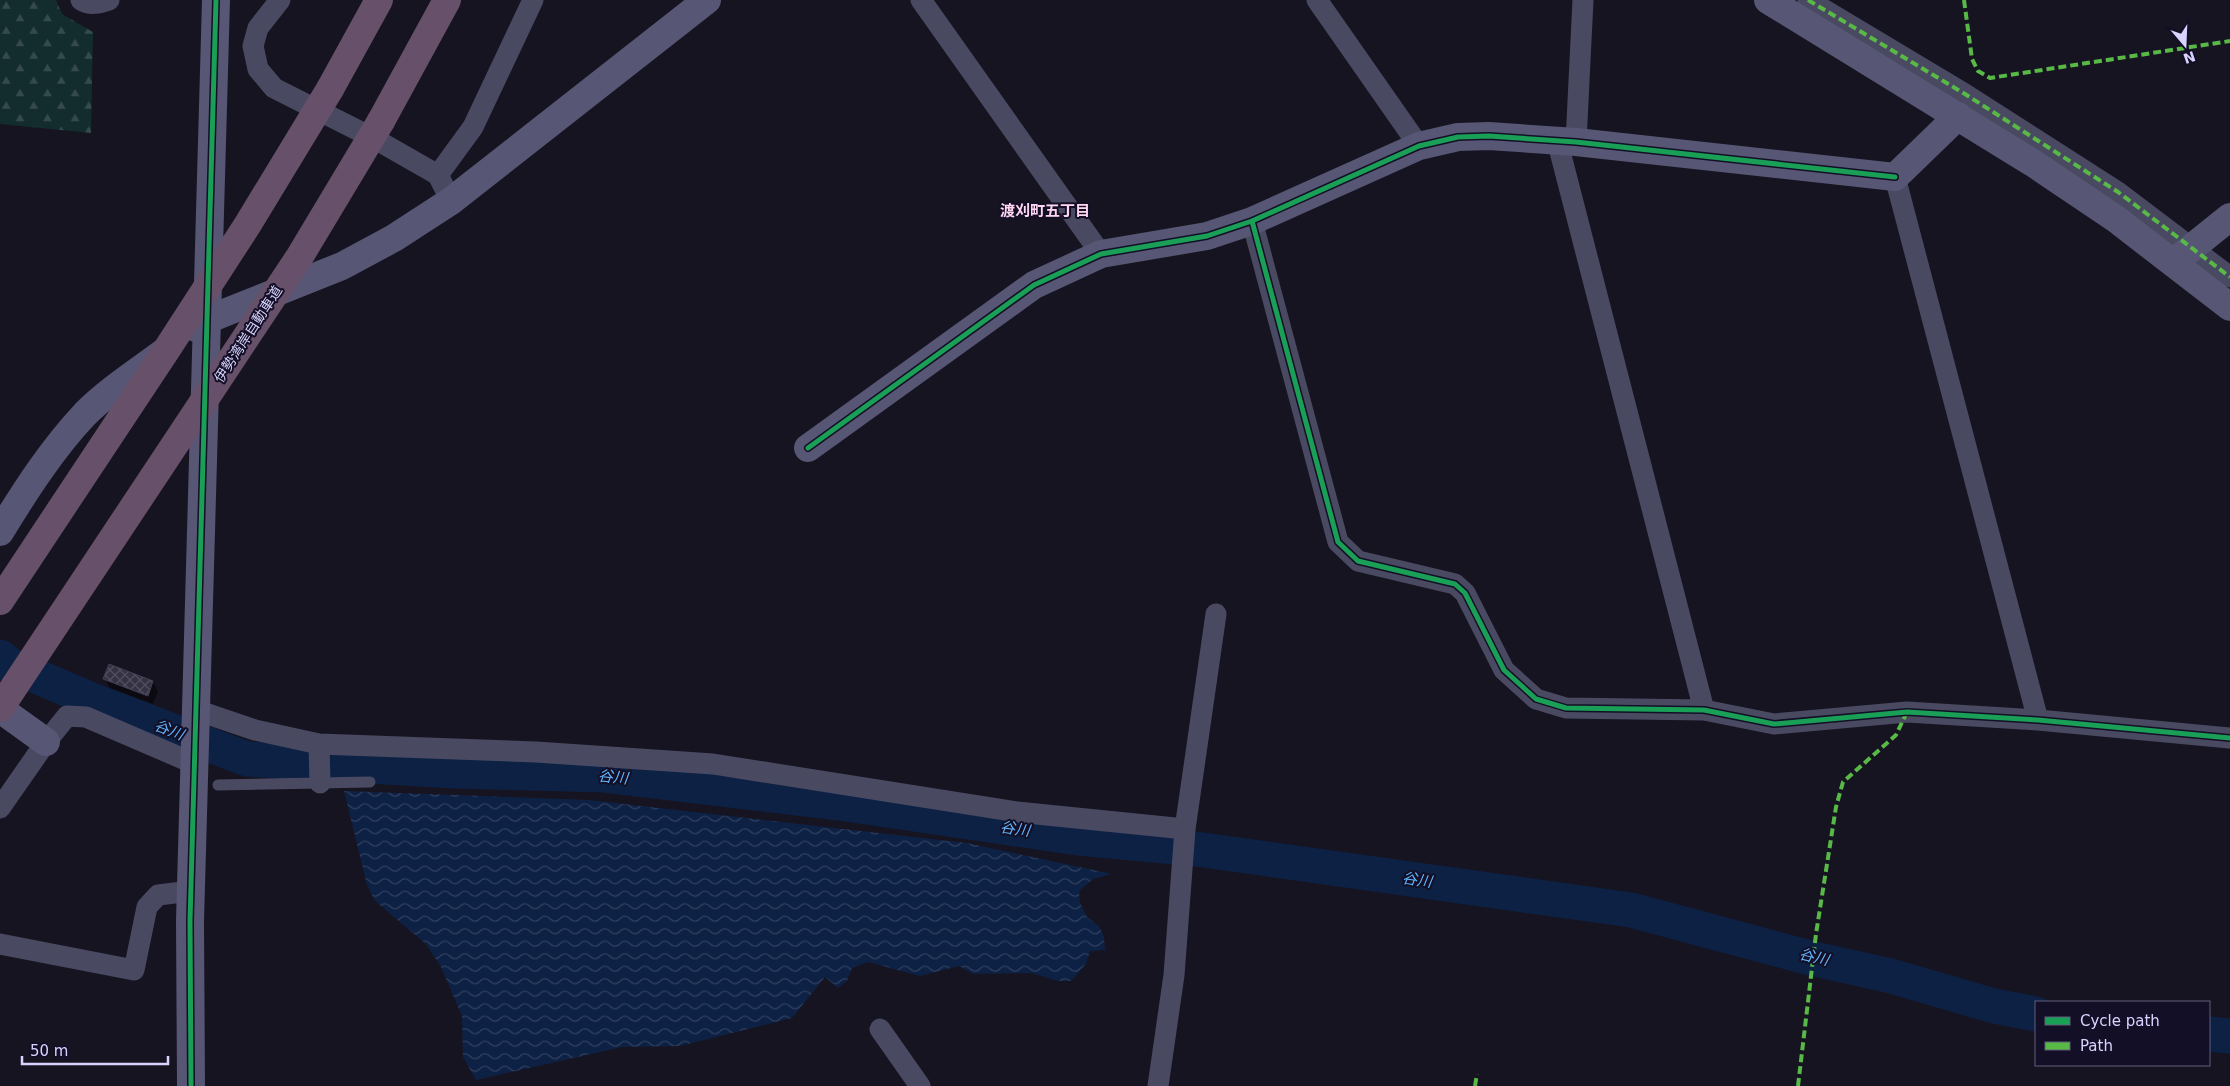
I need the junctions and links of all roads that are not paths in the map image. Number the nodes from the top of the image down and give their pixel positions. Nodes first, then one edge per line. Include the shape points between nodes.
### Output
1 (81, 0) edge
2 (109, 0) edge
3 (216, 0) edge
4 (280, 0) edge
5 (368, 0) edge
6 (379, 0) edge
7 (446, 0) edge
8 (533, 0) edge
9 (706, 0) edge
10 (921, 0) edge
11 (1316, 0) edge
12 (1583, 0) edge
13 (1768, 0) edge
14 (1808, 0) edge
15 (330, 89) junction
16 (1958, 116) junction
17 (1567, 141) junction
18 (1419, 146) junction
19 (438, 175) junction
20 (1895, 177) junction
21 (451, 201) junction
22 (2230, 217) edge
23 (1252, 221) junction
24 (1101, 254) junction
25 (2183, 256) junction
26 (2230, 277) edge
27 (2230, 307) edge
28 (209, 319) junction
29 (808, 448) dead end
30 (0, 532) edge
31 (0, 601) edge
32 (1216, 614) dead end
33 (0, 708) edge
34 (1704, 710) junction
35 (196, 711) junction
36 (2038, 720) junction
37 (2230, 738) edge
38 (46, 742) junction
39 (319, 748) junction
40 (195, 763) junction
41 (370, 782) dead end
42 (320, 783) junction
43 (218, 784) dead end
44 (0, 808) edge
45 (1185, 833) junction
46 (191, 891) junction
47 (0, 944) edge
48 (880, 1028) dead end
49 (191, 1086) edge
50 (920, 1086) edge
51 (1158, 1086) edge

1 - 2 street via 98,3
3 - 28 street
4 - 19 street via 258,28 253,46 258,69 274,88
5 - 15 highway
6 - 15 highway
7 - 33 highway, 伊勢湾岸自動車道, bridge via 380,121 294,264
8 - 19 street via 473,127
9 - 21 street
10 - 24 street
11 - 18 street
12 - 17 street
13 - 16 street
14 - 25 street via 1965,94 2118,192
15 - 31 highway, bridge via 232,248
16 - 20 street
16 - 25 street via 2108,214
17 - 18 street via 1458,136
17 - 20 street
17 - 34 street
18 - 23 street
19 - 21 street
20 - 36 street
21 - 28 street via 394,238 342,266
22 - 25 street
23 - 24 street via 1207,236
23 - 34 street via 1338,542 1358,561 1455,584 1465,593 1504,670 1536,700 1566,708
24 - 29 street via 1034,286
25 - 26 street
25 - 27 street
28 - 30 street via 86,414 60,443
28 - 35 street
32 - 45 street
33 - 38 street
34 - 36 street via 1774,724 1907,712
35 - 39 street
35 - 40 street
36 - 37 street
38 - 40 street via 67,716 86,717
38 - 44 street
39 - 42 street
39 - 45 street via 536,752 713,764 1016,812
40 - 46 street
41 - 42 lane
42 - 43 lane
45 - 51 street via 1174,975
46 - 47 street via 158,895 147,907 134,970
46 - 49 street
48 - 50 street

